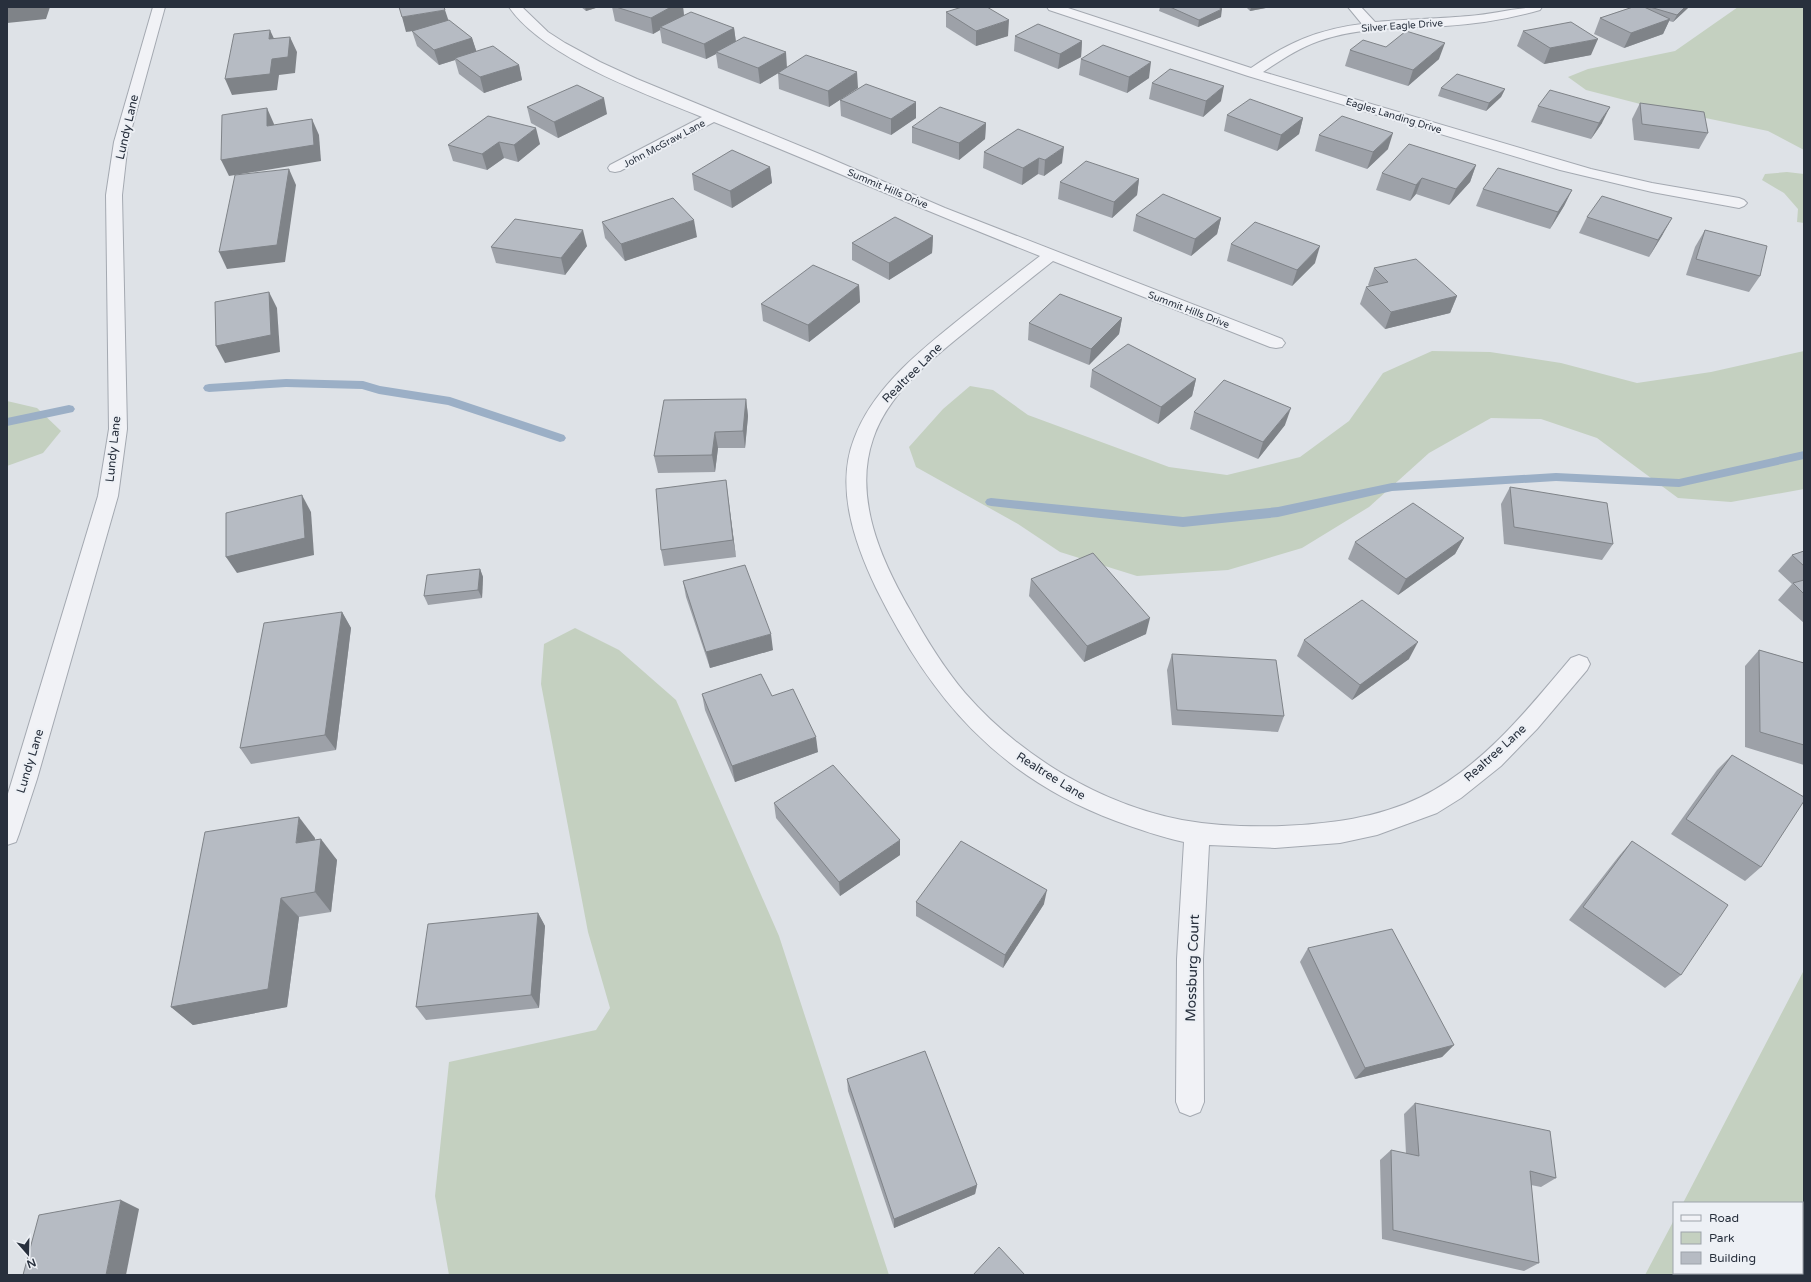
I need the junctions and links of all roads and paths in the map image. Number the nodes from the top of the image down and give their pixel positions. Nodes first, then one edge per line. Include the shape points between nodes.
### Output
1 (159, 7) edge
2 (515, 7) edge
3 (1054, 7) edge
4 (1354, 7) edge
5 (1536, 7) edge
6 (1371, 26) junction
7 (1254, 73) junction
8 (713, 117) junction
9 (615, 168) dead end
10 (1739, 203) dead end
11 (1051, 255) junction
12 (1276, 343) dead end
13 (1579, 664) dead end
14 (1197, 833) junction
15 (7, 834) edge
16 (1190, 1102) dead end

1 - 15 street, Lundy Lane via 121,142 114,195 118,429 108,496
2 - 8 street, Summit Hills Drive via 529,23 554,42 586,60
3 - 7 street, Eagles Landing Drive
4 - 6 street
5 - 6 street, Silver Eagle Drive via 1463,20
6 - 7 street, Silver Eagle Drive via 1311,39 1291,48
7 - 10 street, Eagles Landing Drive via 1602,177 1690,196
8 - 9 street, John McGraw Lane
8 - 11 street, Summit Hills Drive
11 - 12 street, Summit Hills Drive
11 - 14 street, Realtree Lane via 926,357 884,400 862,441 857,464 858,504 866,538 887,590 920,648 964,708 992,736 1024,762 1094,802 1167,827
13 - 14 street, Realtree Lane via 1532,720 1476,774 1429,805 1374,825 1312,836 1240,837
14 - 16 street, Mossburg Court via 1190,959

